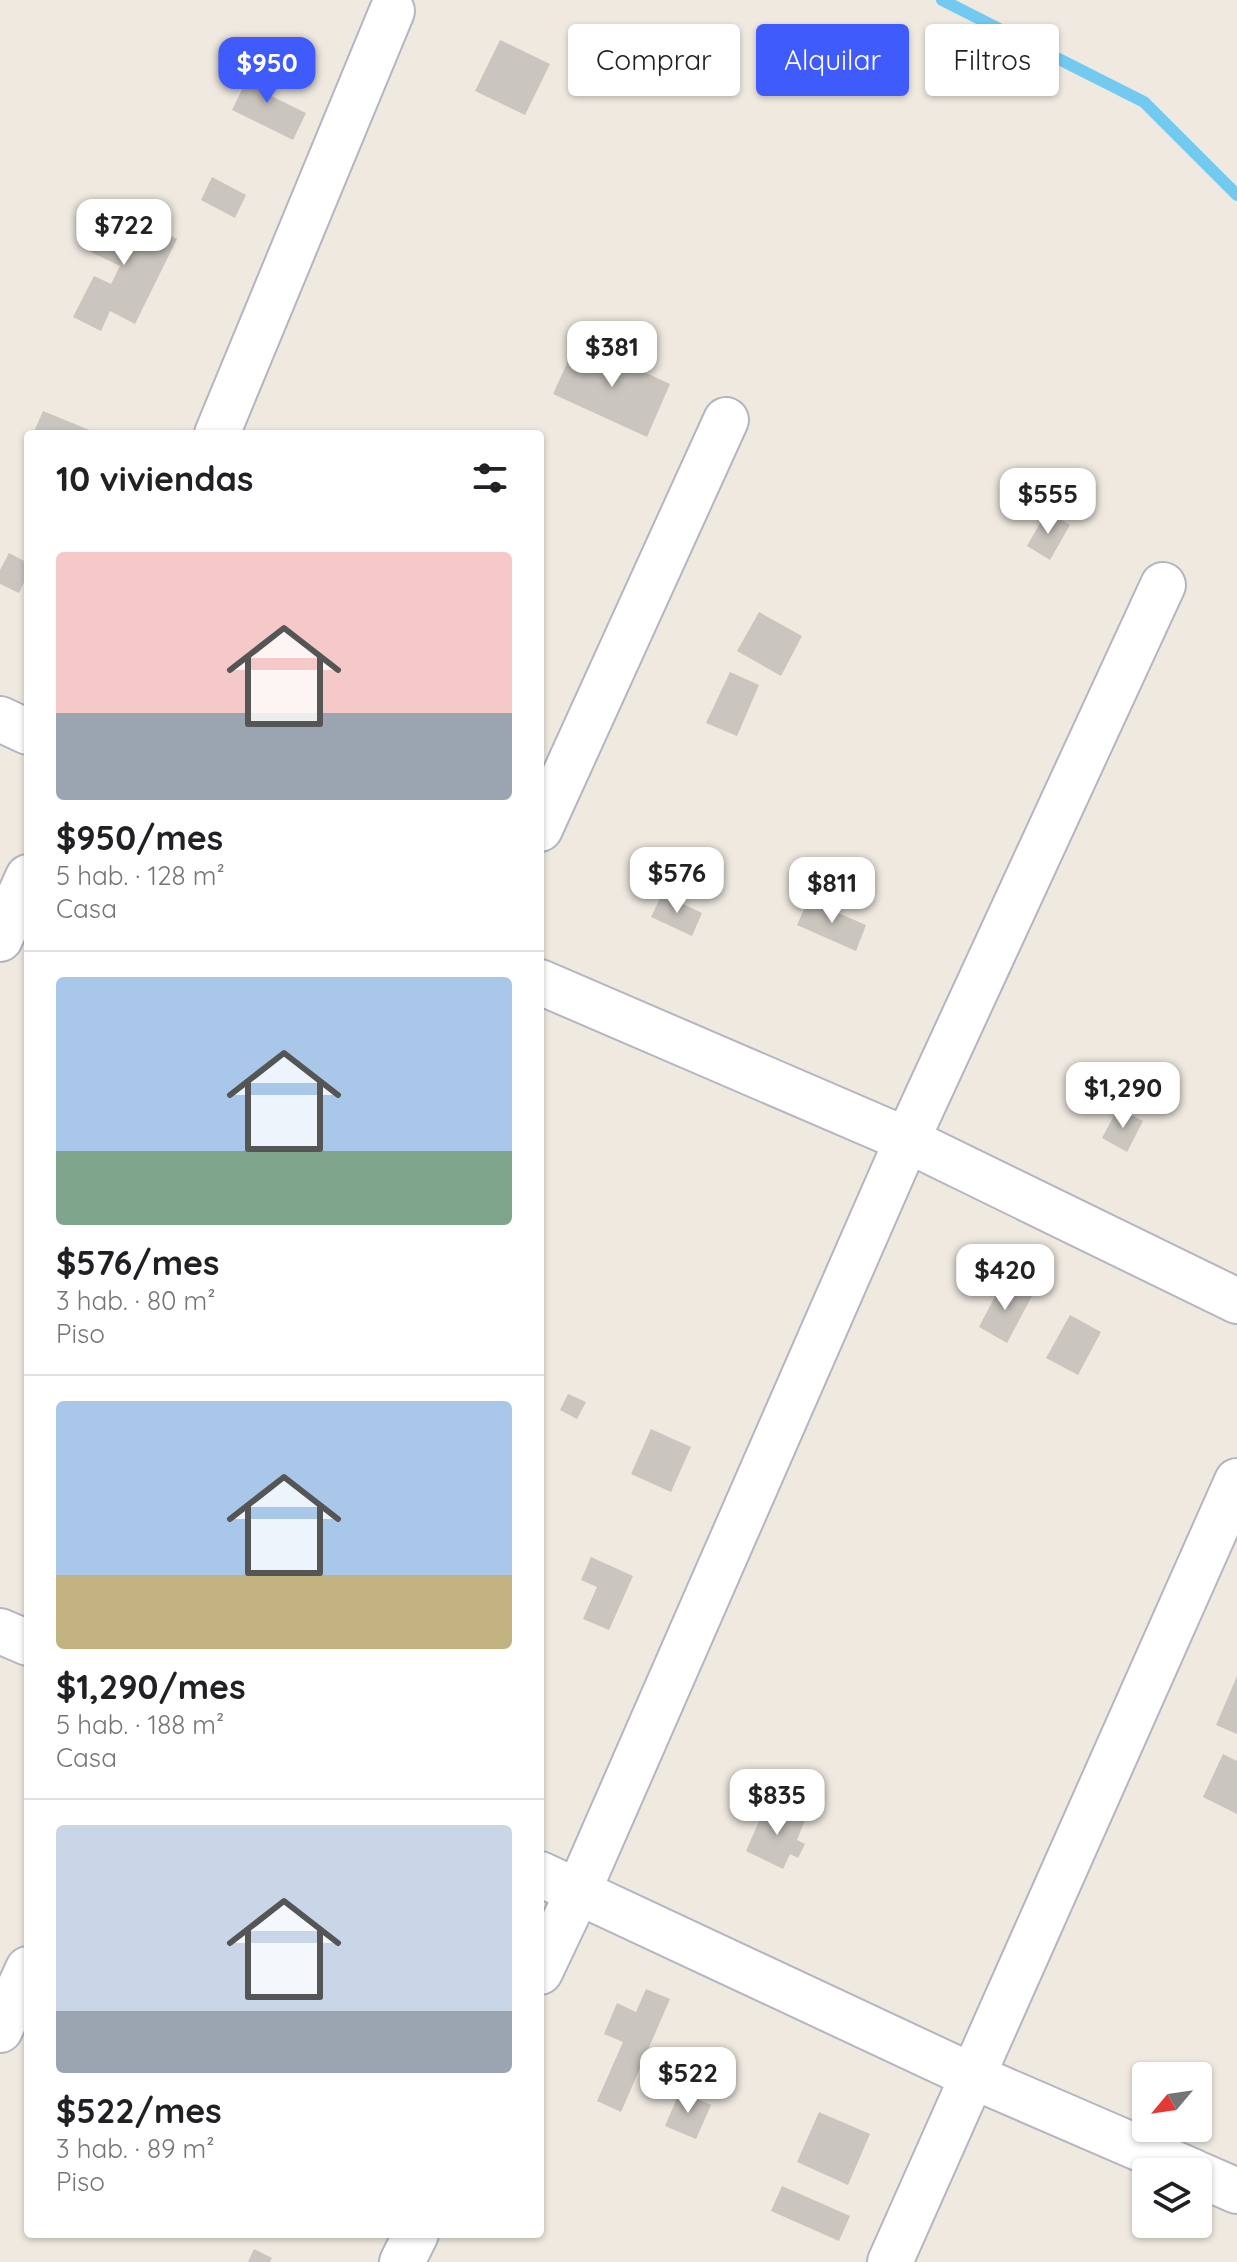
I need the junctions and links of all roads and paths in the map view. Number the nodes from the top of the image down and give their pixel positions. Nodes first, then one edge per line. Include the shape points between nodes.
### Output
1 (392, 11) dead end
2 (726, 420) dead end
3 (219, 430) edge
4 (1163, 585) dead end
5 (0, 719) edge
6 (24, 730) edge
7 (544, 820) edge
8 (24, 886) edge
9 (0, 939) edge
10 (544, 984) edge
11 (907, 1140) junction
12 (1237, 1301) edge
13 (1237, 1481) edge
14 (0, 1631) edge
15 (24, 1641) edge
16 (559, 1883) edge
17 (544, 1953) edge
18 (24, 1978) edge
19 (0, 2030) edge
20 (972, 2076) junction
21 (1161, 2158) edge
22 (1212, 2180) edge
23 (1237, 2191) edge
24 (414, 2238) edge
25 (402, 2262) edge
26 (890, 2262) edge

1 - 3 street
2 - 7 street
4 - 11 street
5 - 6 street
8 - 9 street
10 - 11 street
11 - 12 street
11 - 16 street
13 - 20 street
14 - 15 street
16 - 17 street
16 - 20 street
18 - 19 street
20 - 21 street
20 - 26 street
22 - 23 street
24 - 25 street

